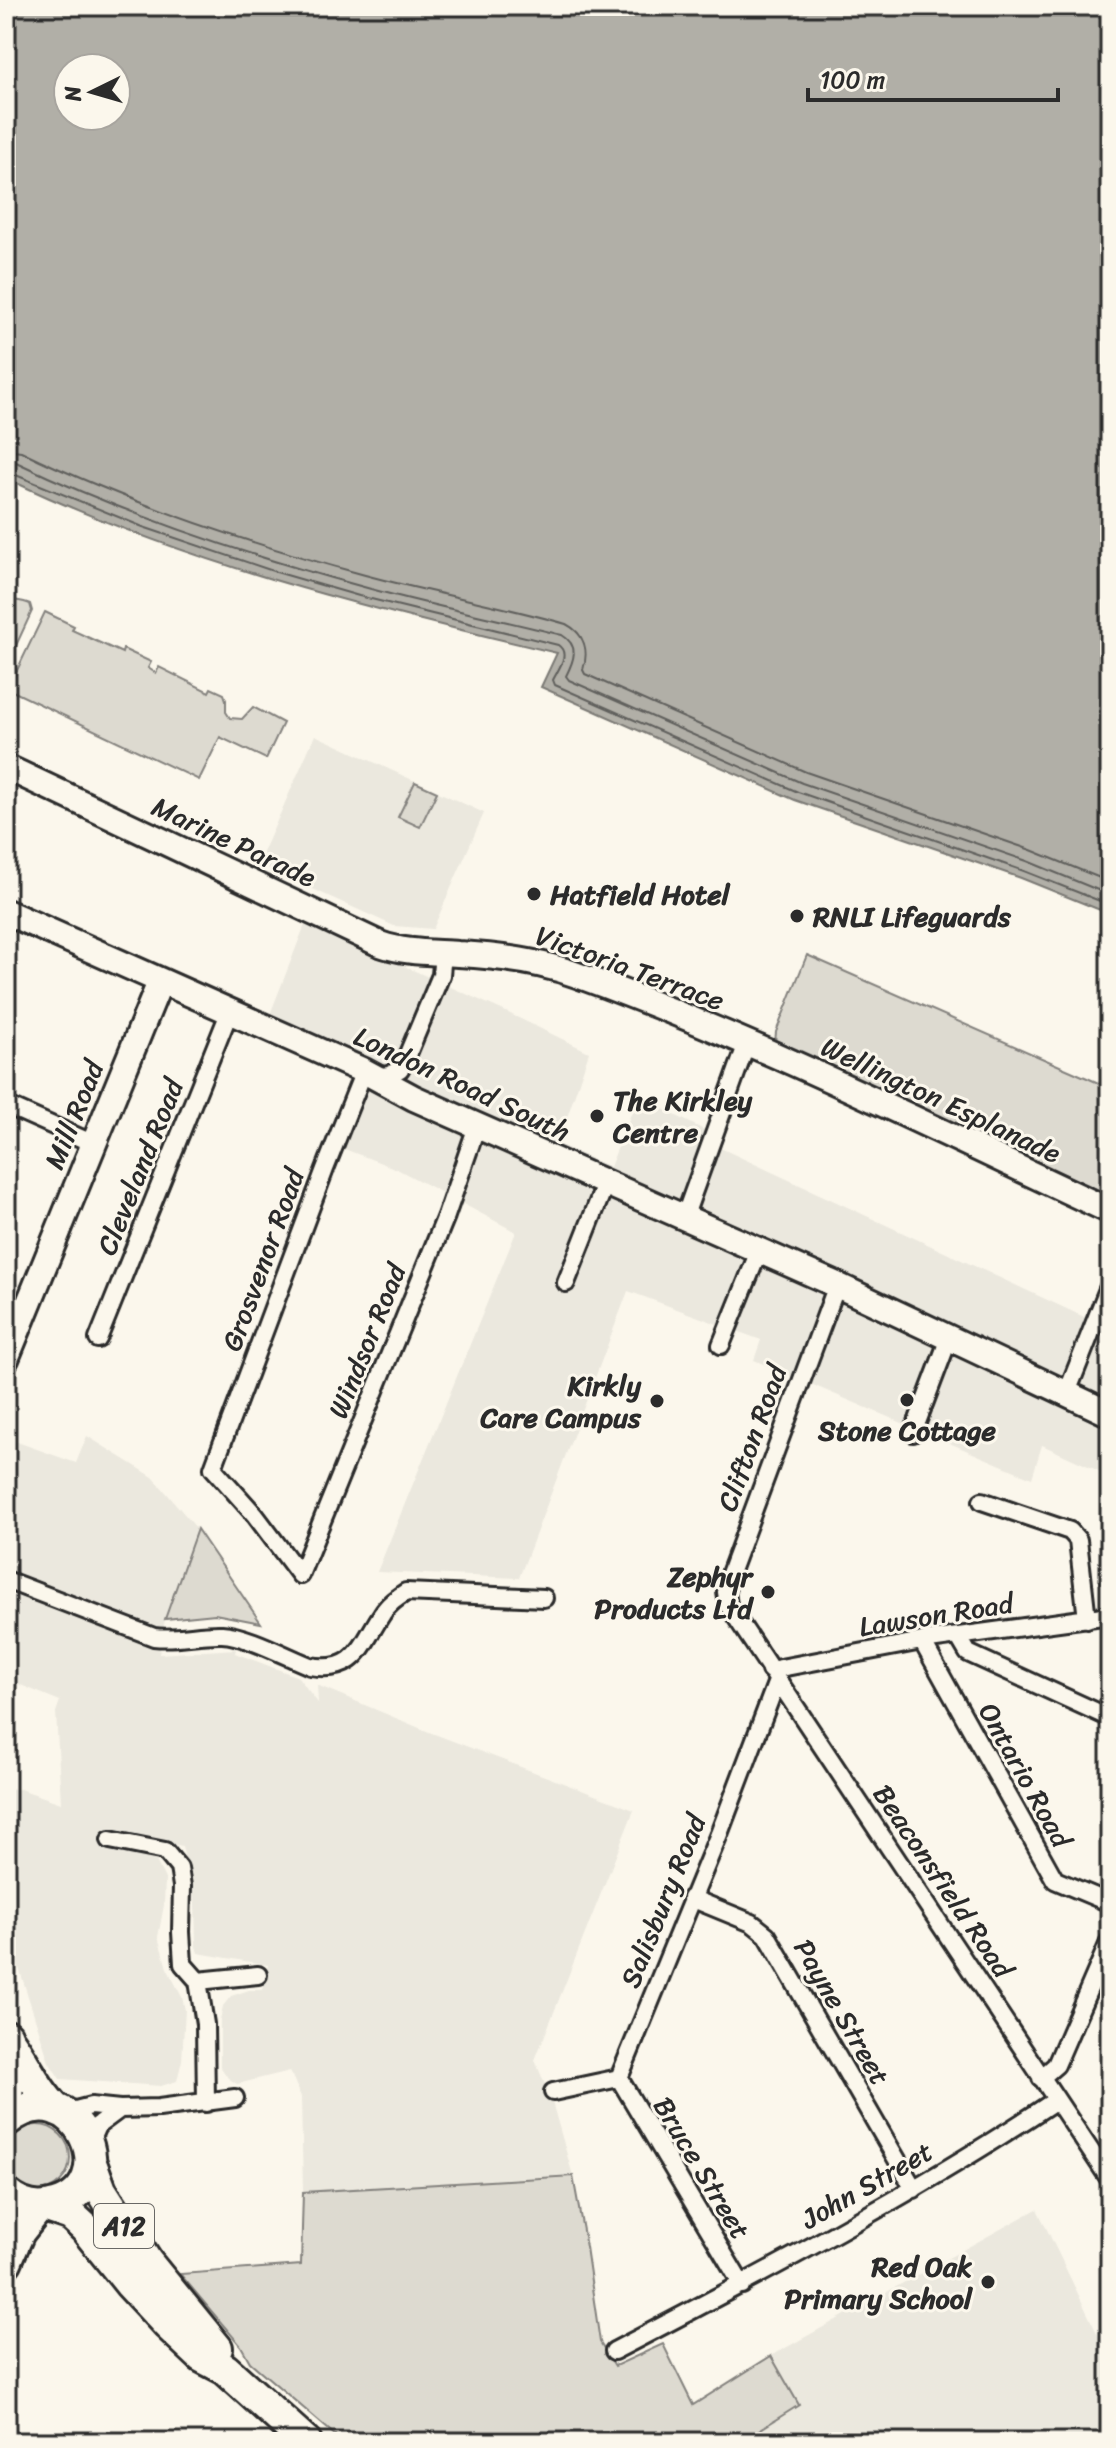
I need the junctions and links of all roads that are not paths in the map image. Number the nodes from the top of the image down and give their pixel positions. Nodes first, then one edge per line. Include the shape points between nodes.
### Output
1 (6, 767) edge
2 (6, 912) edge
3 (443, 953) junction
4 (160, 982) junction
5 (229, 1013) junction
6 (747, 1043) junction
7 (370, 1074) junction
8 (6, 1105) edge
9 (477, 1126) junction
10 (94, 1144) junction
11 (606, 1182) junction
12 (1110, 1211) edge
13 (684, 1218) junction
14 (759, 1251) junction
15 (566, 1283) dead end
16 (1110, 1284) edge
17 (837, 1285) junction
18 (949, 1338) junction
19 (98, 1339) dead end
20 (721, 1345) dead end
21 (6, 1359) edge
22 (1066, 1395) junction
23 (1110, 1414) edge
24 (913, 1433) dead end
25 (982, 1501) dead end
26 (300, 1575) joint
27 (6, 1580) edge
28 (544, 1598) dead end
29 (731, 1611) joint
30 (1110, 1615) edge
31 (1087, 1619) junction
32 (958, 1636) junction
33 (922, 1641) junction
34 (774, 1676) junction
35 (1110, 1718) edge
36 (110, 1840) dead end
37 (691, 1898) junction
38 (1110, 1903) edge
39 (1110, 1940) edge
40 (258, 1975) dead end
41 (198, 1981) junction
42 (7, 2034) edge
43 (619, 2078) junction
44 (1041, 2078) junction
45 (553, 2092) dead end
46 (235, 2098) dead end
47 (1056, 2100) junction
48 (206, 2103) junction
49 (6, 2107) edge
50 (120, 2109) junction
51 (61, 2112) junction
52 (6, 2121) edge
53 (90, 2153) junction
54 (1107, 2170) edge
55 (914, 2189) junction
56 (6, 2194) edge
57 (42, 2208) junction
58 (6, 2262) edge
59 (742, 2285) junction
60 (614, 2351) dead end
61 (225, 2369) junction
62 (306, 2442) edge

1 - 3 main road, Marine Parade via 380,944
2 - 4 main road, London Road South
3 - 6 main road, Victoria Terrace via 504,957 576,974
3 - 7 street via 441,975 400,1069 389,1075
4 - 5 main road, London Road South
4 - 10 main road, Mill Road
5 - 7 main road, London Road South
5 - 19 street, Cleveland Road
6 - 12 main road, Wellington Esplanade
6 - 13 street
7 - 9 main road, London Road South
7 - 26 street, Grosvenor Road via 325,1169 213,1468
8 - 10 street
9 - 11 main road, London Road South
9 - 26 street, Windsor Road via 446,1216
10 - 21 main road, Mill Road
11 - 13 main road, London Road South
11 - 15 street
13 - 14 main road, London Road South
14 - 17 main road, London Road South
14 - 20 street
16 - 22 street
17 - 18 main road, London Road South
17 - 29 street, Clifton Road via 728,1579
18 - 22 main road, London Road South
18 - 24 street
22 - 23 main road, London Road South
25 - 31 street via 1070,1531 1078,1540
27 - 28 street via 154,1637 234,1635 320,1668 352,1659 383,1612 406,1592
29 - 34 street, Beaconsfield Road
30 - 31 street, Lawson Road
31 - 32 street, Lawson Road
32 - 33 street, Lawson Road
32 - 35 street via 968,1653
33 - 34 street, Lawson Road
33 - 38 street, Ontario Road via 1055,1880
34 - 37 street, Salisbury Road
34 - 44 street, Beaconsfield Road
36 - 41 street via 165,1851 179,1868 183,1964
37 - 43 street, Salisbury Road
37 - 55 street, Payne Street via 752,1923 767,1935
39 - 44 street via 1056,2065
40 - 41 street
41 - 48 street via 205,2024
42 - 49 highway, A12
42 - 51 highway, A12 via 45,2098
43 - 45 street
43 - 59 street, Bruce Street
44 - 47 street, Beaconsfield Road
46 - 48 street
47 - 54 street, Beaconsfield Road
47 - 55 street, John Street
48 - 50 street
50 - 51 street via 91,2106
50 - 53 street via 97,2126
51 - 52 highway via 30,2108
51 - 53 highway, A12 via 80,2126
53 - 57 highway, A12 via 85,2181 73,2196
53 - 61 highway, A12 via 101,2190 130,2237 216,2346
55 - 59 street, John Street
56 - 57 highway, A12
57 - 58 highway, A12 via 19,2232
57 - 61 highway, A12 via 71,2215 168,2325 202,2357
59 - 60 street, John Street
61 - 62 highway, A12

